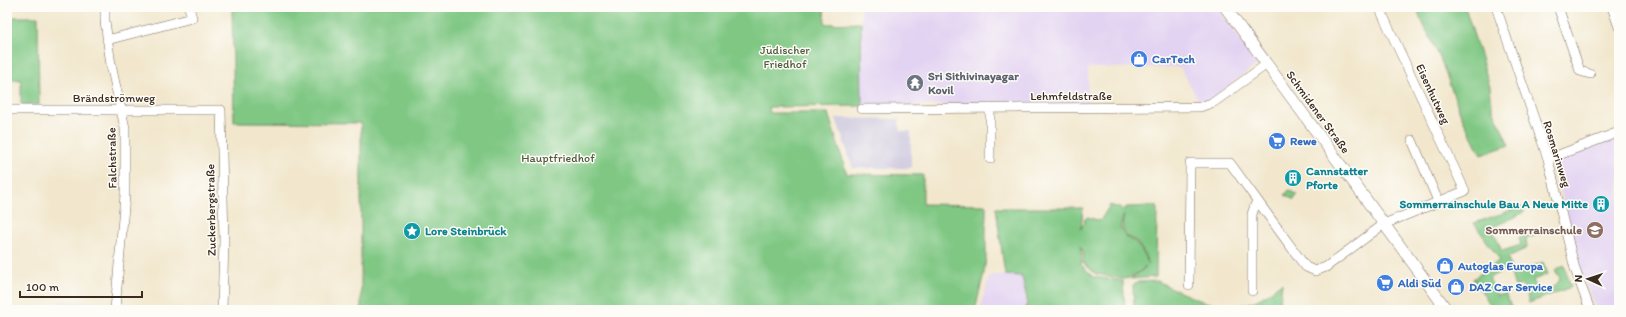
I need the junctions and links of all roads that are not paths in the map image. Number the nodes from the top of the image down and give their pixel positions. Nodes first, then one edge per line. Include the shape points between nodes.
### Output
1 (105, 7) edge
2 (189, 7) edge
3 (1225, 7) edge
4 (1379, 7) edge
5 (1496, 7) edge
6 (1558, 7) edge
7 (1612, 7) edge
8 (1619, 27) edge
9 (107, 40) junction
10 (1267, 64) junction
11 (1590, 74) dead end
12 (990, 108) junction
13 (862, 109) dead end
14 (7, 110) edge
15 (120, 110) junction
16 (221, 110) joint
17 (1619, 132) edge
18 (1412, 140) dead end
19 (990, 159) dead end
20 (1548, 159) junction
21 (1257, 200) junction
22 (1438, 201) junction
23 (1384, 224) junction
24 (1189, 285) dead end
25 (1252, 291) dead end
26 (116, 310) edge
27 (222, 310) edge
28 (1447, 310) edge
29 (1590, 310) edge

1 - 9 street, Falchstraße
2 - 9 street via 192,18
3 - 10 main road, Schmidener Straße
4 - 22 street, Eisenhutweg via 1465,191
5 - 20 street, Rosmarinweg
6 - 11 street via 1580,72
7 - 8 street
9 - 15 street, Falchstraße
10 - 12 street, Lehmfeldstraße via 1214,102 1200,108
10 - 23 main road, Schmidener Straße
12 - 13 street, Lehmfeldstraße
12 - 19 street
14 - 15 street, Brändströmweg
15 - 16 street, Brändströmweg
15 - 26 street, Falchstraße via 125,128 125,195
16 - 27 street, Zuckerbergstraße via 224,241
17 - 20 street
18 - 22 street
20 - 29 street, Rosmarinweg via 1575,269
21 - 23 street via 1302,262 1315,271 1326,267
21 - 24 street via 1230,162 1190,163
21 - 25 street via 1252,214
22 - 23 street
23 - 28 main road, Schmidener Straße

